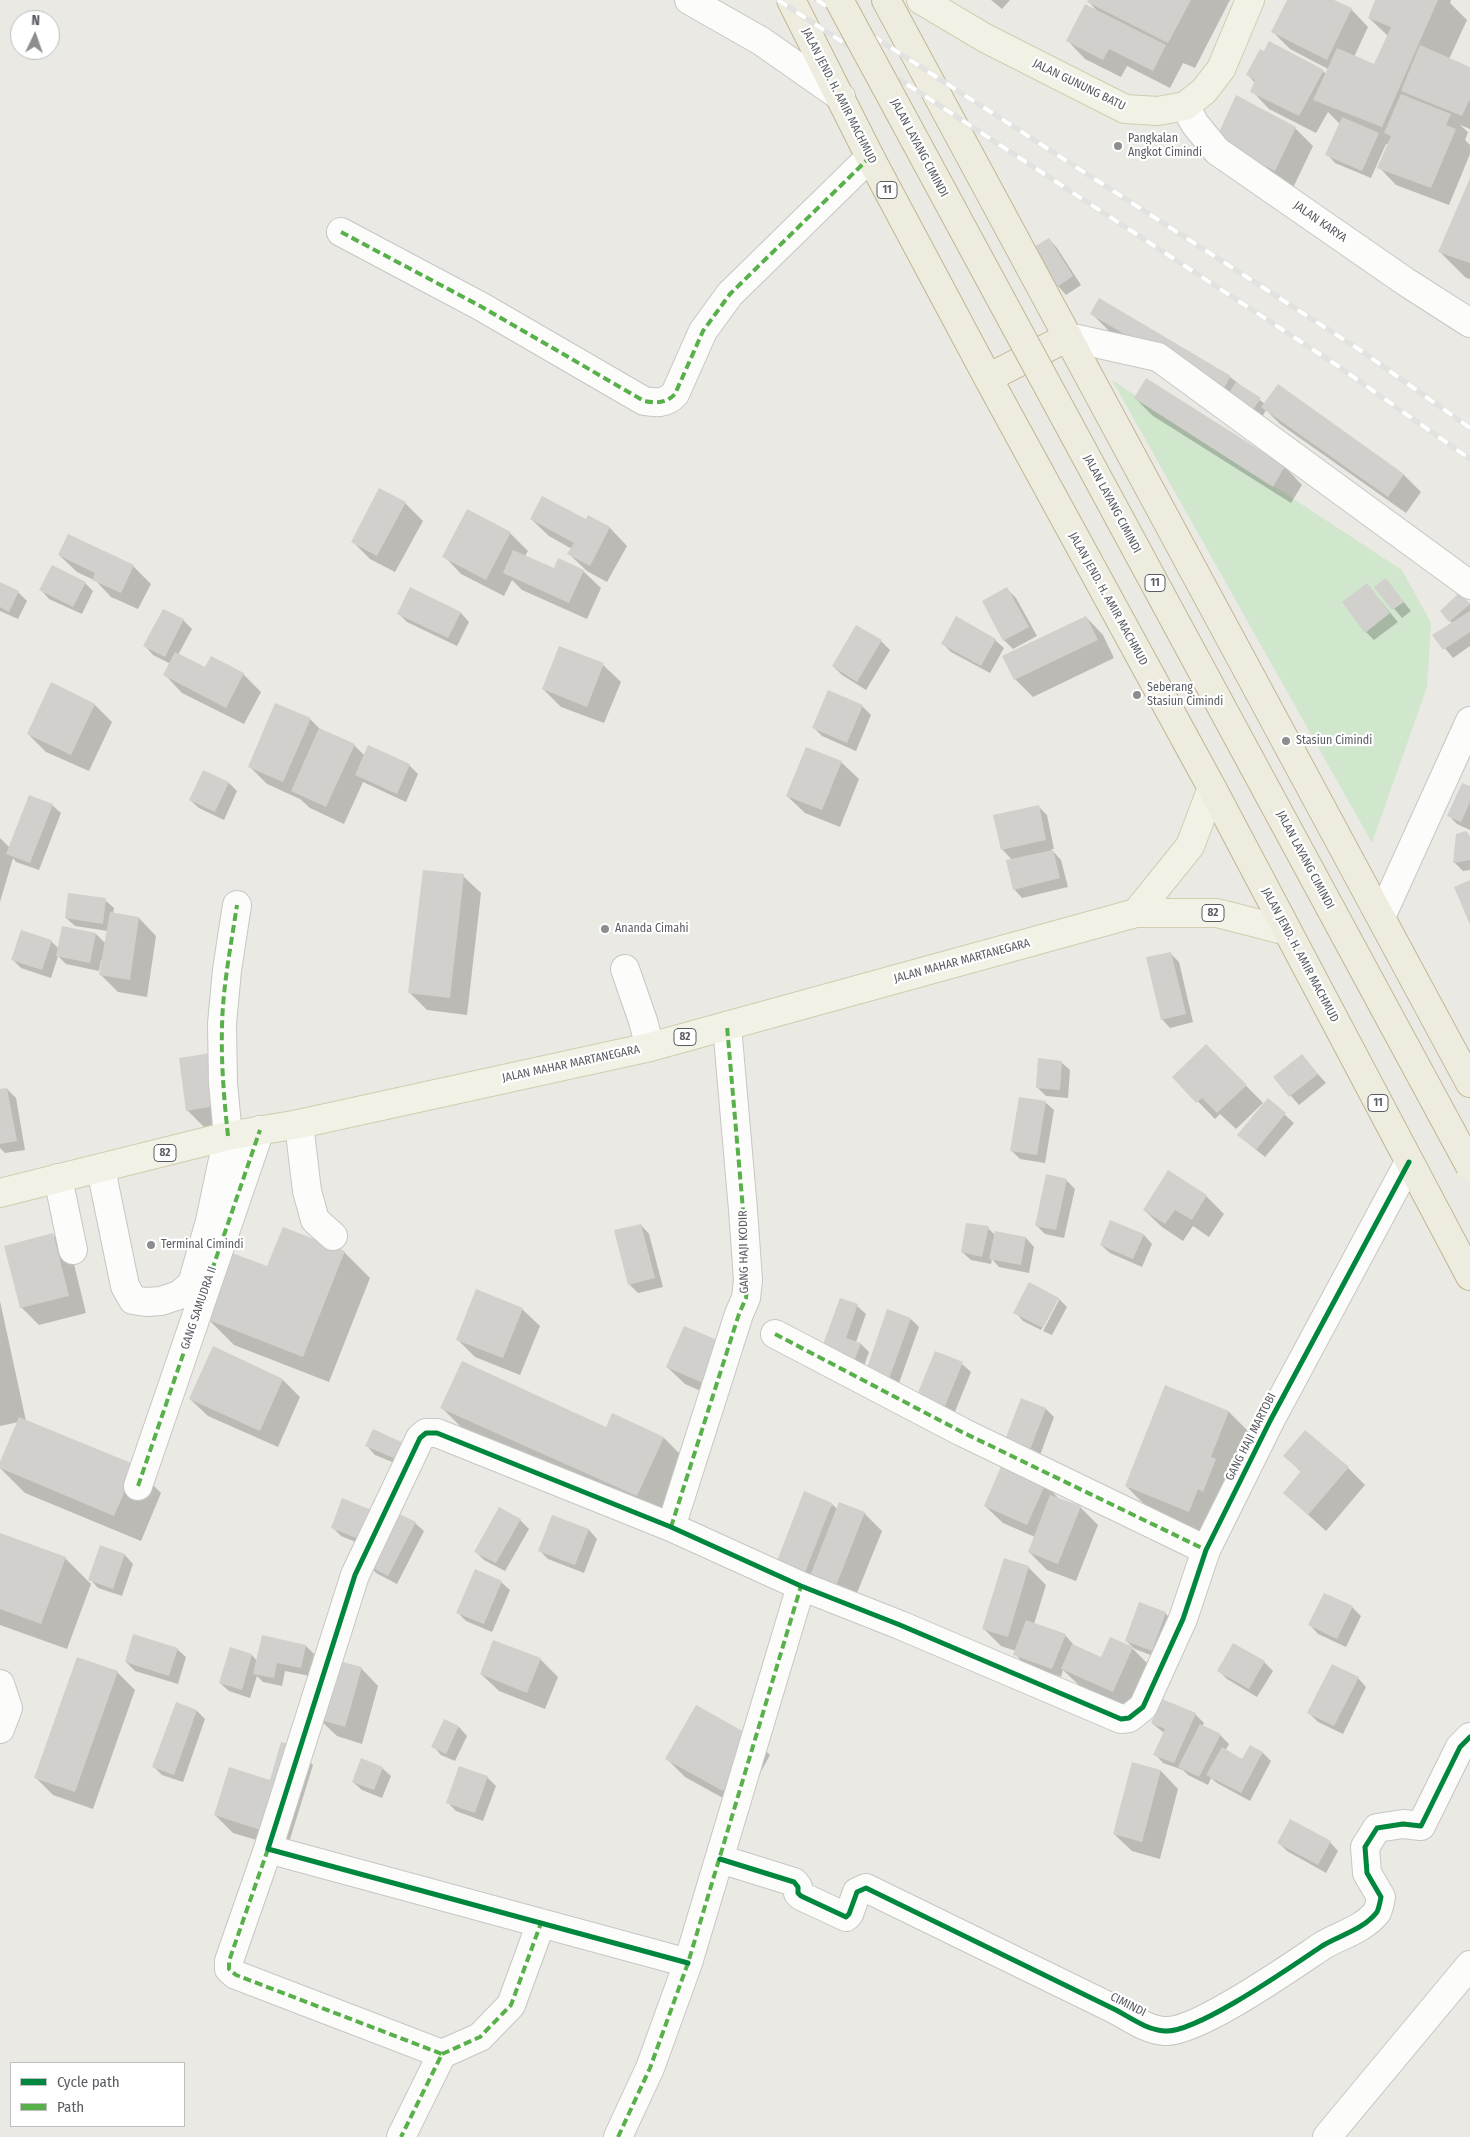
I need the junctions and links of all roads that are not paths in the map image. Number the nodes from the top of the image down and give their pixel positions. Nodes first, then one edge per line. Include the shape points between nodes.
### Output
1 (689, 0) edge
2 (791, 0) edge
3 (840, 0) edge
4 (886, 0) edge
5 (921, 0) edge
6 (1250, 0) edge
7 (841, 97) junction
8 (1185, 106) junction
9 (870, 157) junction
10 (341, 232) dead end
11 (1470, 323) edge
12 (1068, 337) junction
13 (988, 378) junction
14 (1470, 585) edge
15 (1470, 721) edge
16 (1212, 788) junction
17 (237, 905) dead end
18 (1136, 913) junction
19 (1381, 917) junction
20 (1287, 930) junction
21 (625, 969) dead end
22 (727, 1026) junction
23 (650, 1047) junction
24 (1470, 1083) edge
25 (299, 1124) junction
26 (260, 1130) junction
27 (228, 1136) junction
28 (1409, 1162) junction
29 (1470, 1166) edge
30 (101, 1169) junction
31 (58, 1178) junction
32 (0, 1193) edge
33 (333, 1236) dead end
34 (73, 1250) dead end
35 (1470, 1276) edge
36 (775, 1334) dead end
37 (138, 1486) dead end
38 (671, 1527) junction
39 (1206, 1550) junction
40 (801, 1586) junction
41 (0, 1684) edge
42 (0, 1730) edge
43 (1470, 1737) edge
44 (268, 1849) junction
45 (720, 1859) junction
46 (541, 1923) junction
47 (688, 1963) junction
48 (1470, 1964) edge
49 (442, 2054) junction
50 (401, 2137) edge
51 (618, 2137) edge
52 (1327, 2137) edge

1 - 7 street via 761,41
2 - 7 highway, JALAN JEND. H. AMIR MACHMUD / 11
3 - 29 highway, JALAN LAYANG CIMINDI / 11, bridge
4 - 12 highway
5 - 8 main road, JALAN GUNUNG BATU via 985,38 1125,109 1158,112
6 - 8 main road, JALAN GUNUNG BATU via 1221,69 1204,91
7 - 9 highway, JALAN JEND. H. AMIR MACHMUD / 11
8 - 11 street, JALAN KARYA via 1216,151
9 - 10 street via 730,294 703,331 675,394 667,401 656,403 644,401 482,307
9 - 13 highway, JALAN JEND. H. AMIR MACHMUD / 11
12 - 13 highway
12 - 14 street via 1158,357
12 - 19 highway
13 - 16 highway, JALAN JEND. H. AMIR MACHMUD / 11
15 - 19 street
16 - 18 main road via 1190,846
16 - 20 highway, JALAN JEND. H. AMIR MACHMUD / 11
17 - 27 street via 222,1024 222,1083
18 - 20 main road, JALAN MAHAR MARTANEGARA / 82 via 1217,913
18 - 22 main road, JALAN MAHAR MARTANEGARA / 82
19 - 24 highway
20 - 28 highway, JALAN JEND. H. AMIR MACHMUD / 11
21 - 23 street
22 - 23 main road, JALAN MAHAR MARTANEGARA / 82
22 - 38 street, GANG HAJI KODIR via 744,1210 746,1298
23 - 25 main road, JALAN MAHAR MARTANEGARA / 82
25 - 26 main road, JALAN MAHAR MARTANEGARA / 82
25 - 33 street via 307,1191 315,1220
26 - 27 main road, JALAN MAHAR MARTANEGARA / 82
26 - 37 street, GANG SAMUDRA II
27 - 30 main road, JALAN MAHAR MARTANEGARA / 82
27 - 30 street via 215,1202 192,1284 179,1296 161,1301 134,1300 125,1286
28 - 35 highway, JALAN JEND. H. AMIR MACHMUD / 11
28 - 39 street, GANG HAJI MARTOBI via 1270,1421
30 - 31 main road, JALAN MAHAR MARTANEGARA / 82
31 - 32 main road, JALAN MAHAR MARTANEGARA / 82
31 - 34 street
36 - 39 street via 962,1432
38 - 40 street
38 - 44 street via 437,1433 426,1433 420,1438 355,1575
39 - 40 street, GANG HAJI MARTOBI via 1183,1619 1143,1708 1129,1718 1121,1719
40 - 45 street
41 - 42 street via 8,1708
43 - 45 street, CIMINDI via 1460,1747 1421,1826 1403,1824 1377,1828 1364,1847 1367,1873 1381,1897 1377,1912 1353,1932 1324,1945 1259,1988 1186,2028 1165,2031 1142,2025 866,1888 857,1892 846,1917 801,1896 794,1882
44 - 46 street
44 - 49 street via 229,1968 236,1975
45 - 47 street
46 - 47 street
46 - 49 street via 511,2005 480,2037
47 - 51 street via 650,2068
48 - 52 street
49 - 50 street

